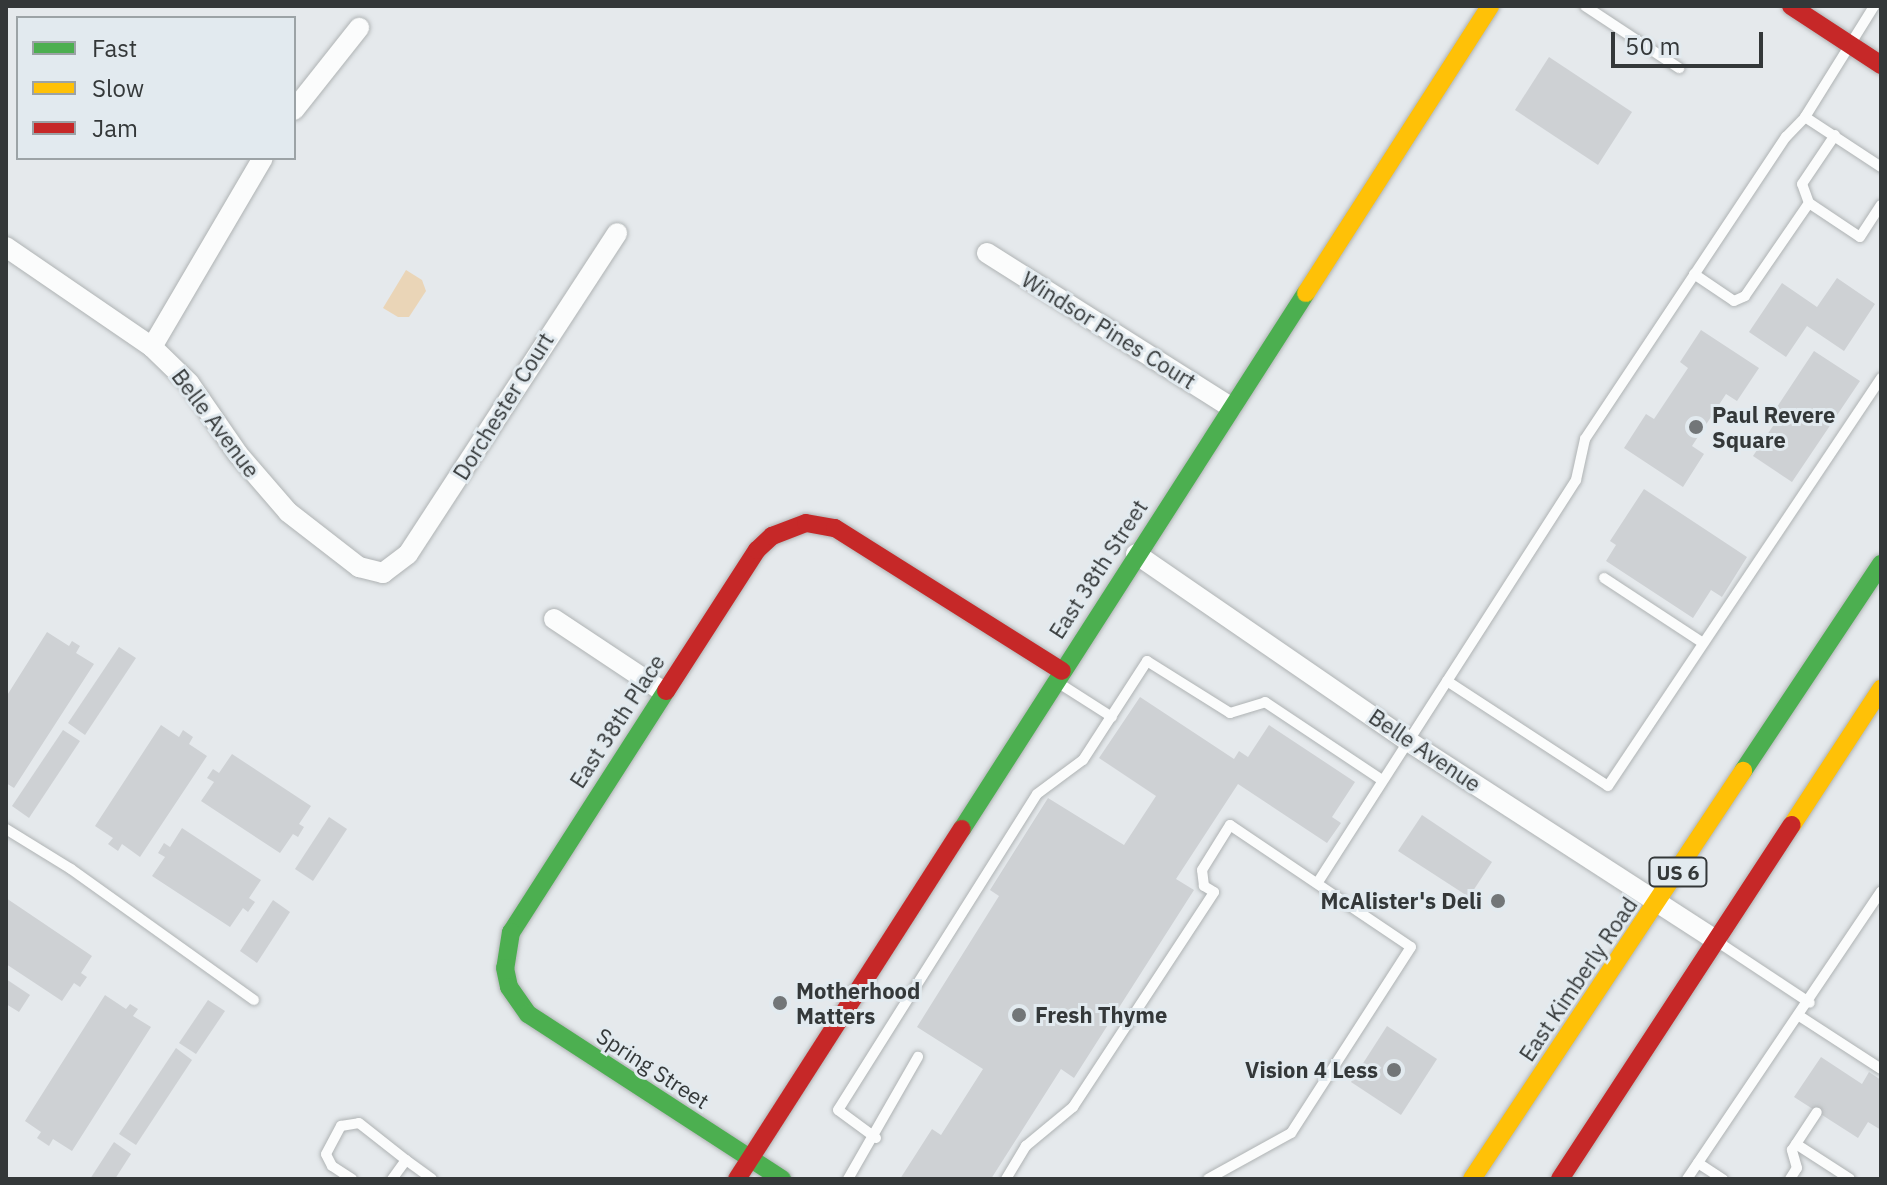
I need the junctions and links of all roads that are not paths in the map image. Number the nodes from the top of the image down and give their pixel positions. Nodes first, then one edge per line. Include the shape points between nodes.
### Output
1 (1490, 6) edge
2 (1585, 6) edge
3 (1791, 6) edge
4 (1874, 6) edge
5 (359, 28) dead end
6 (1852, 47) junction
7 (1881, 65) edge
8 (1679, 68) dead end
9 (296, 107) edge
10 (1805, 117) junction
11 (1835, 135) junction
12 (262, 160) edge
13 (1881, 167) edge
14 (1809, 203) junction
15 (1881, 205) edge
16 (617, 233) dead end
17 (6, 247) edge
18 (987, 253) dead end
19 (1694, 274) junction
20 (152, 347) junction
21 (1881, 378) edge
22 (1231, 407) junction
23 (1136, 554) junction
24 (1881, 564) edge
25 (383, 573) joint
26 (1604, 578) dead end
27 (554, 619) dead end
28 (1703, 643) junction
29 (1058, 676) junction
30 (1447, 681) junction
31 (1881, 689) edge
32 (664, 692) junction
33 (1112, 717) junction
34 (1408, 741) junction
35 (1382, 780) junction
36 (6, 829) edge
37 (1318, 882) junction
38 (1881, 891) edge
39 (1658, 903) junction
40 (1717, 941) junction
41 (509, 987) joint
42 (254, 1000) dead end
43 (1810, 1003) junction
44 (1801, 1017) junction
45 (918, 1057) dead end
46 (1881, 1069) edge
47 (1817, 1112) dead end
48 (876, 1138) junction
49 (1796, 1144) junction
50 (406, 1160) junction
51 (748, 1160) junction
52 (1698, 1163) junction
53 (352, 1179) edge
54 (392, 1179) edge
55 (432, 1179) edge
56 (737, 1179) edge
57 (782, 1179) edge
58 (848, 1179) edge
59 (1006, 1179) edge
60 (1208, 1179) edge
61 (1472, 1179) edge
62 (1560, 1179) edge
63 (1687, 1179) edge
64 (1723, 1179) edge
65 (1790, 1179) edge
66 (1850, 1179) edge

1 - 22 street, East 38th Street
2 - 8 lane
3 - 6 street
4 - 6 lane
5 - 9 street
6 - 7 street
6 - 10 lane
10 - 11 lane
10 - 19 lane
11 - 13 lane
11 - 14 lane via 1802,184
12 - 20 street
14 - 15 lane via 1860,237
14 - 19 lane via 1745,296 1734,301
16 - 25 street, Dorchester Court via 408,554
17 - 20 street, Belle Avenue
18 - 22 street, Windsor Pines Court
19 - 30 lane via 1585,439 1576,480
20 - 25 street, Belle Avenue via 189,383 238,454 288,512 346,559
21 - 28 lane
22 - 23 street, East 38th Street
23 - 29 street, East 38th Street
23 - 34 street, Belle Avenue
24 - 39 street, East Kimberly Road / US 6
26 - 28 lane
27 - 32 street
28 - 30 lane via 1608,786
29 - 32 street, East 38th Place via 852,536 820,524 788,529 757,550
29 - 33 lane
29 - 51 street, East 38th Street
30 - 34 lane
31 - 40 street
32 - 41 street, East 38th Place via 511,932 505,968
33 - 35 lane via 1147,661 1230,713 1265,702
33 - 48 lane via 1083,760 1037,794 838,1110
34 - 35 lane
34 - 39 street, Belle Avenue
35 - 37 lane
36 - 42 lane
37 - 59 lane via 1230,825 1202,870 1204,886 1214,892 1073,1107 1026,1146
37 - 60 lane via 1411,947 1291,1133
38 - 43 lane
39 - 40 street, Belle Avenue
39 - 61 street, East Kimberly Road / US 6
40 - 43 lane
40 - 62 street
41 - 51 street, Spring Street via 544,1026
43 - 44 lane
44 - 46 lane
44 - 52 lane
45 - 48 lane via 889,1103
47 - 49 lane
48 - 58 lane
49 - 65 lane via 1792,1150 1797,1168
49 - 66 lane
50 - 53 lane via 359,1123 341,1126 326,1154 332,1166
50 - 54 lane
50 - 55 lane
51 - 56 street, East 38th Street
51 - 57 street, Spring Street
52 - 63 lane
52 - 64 lane

